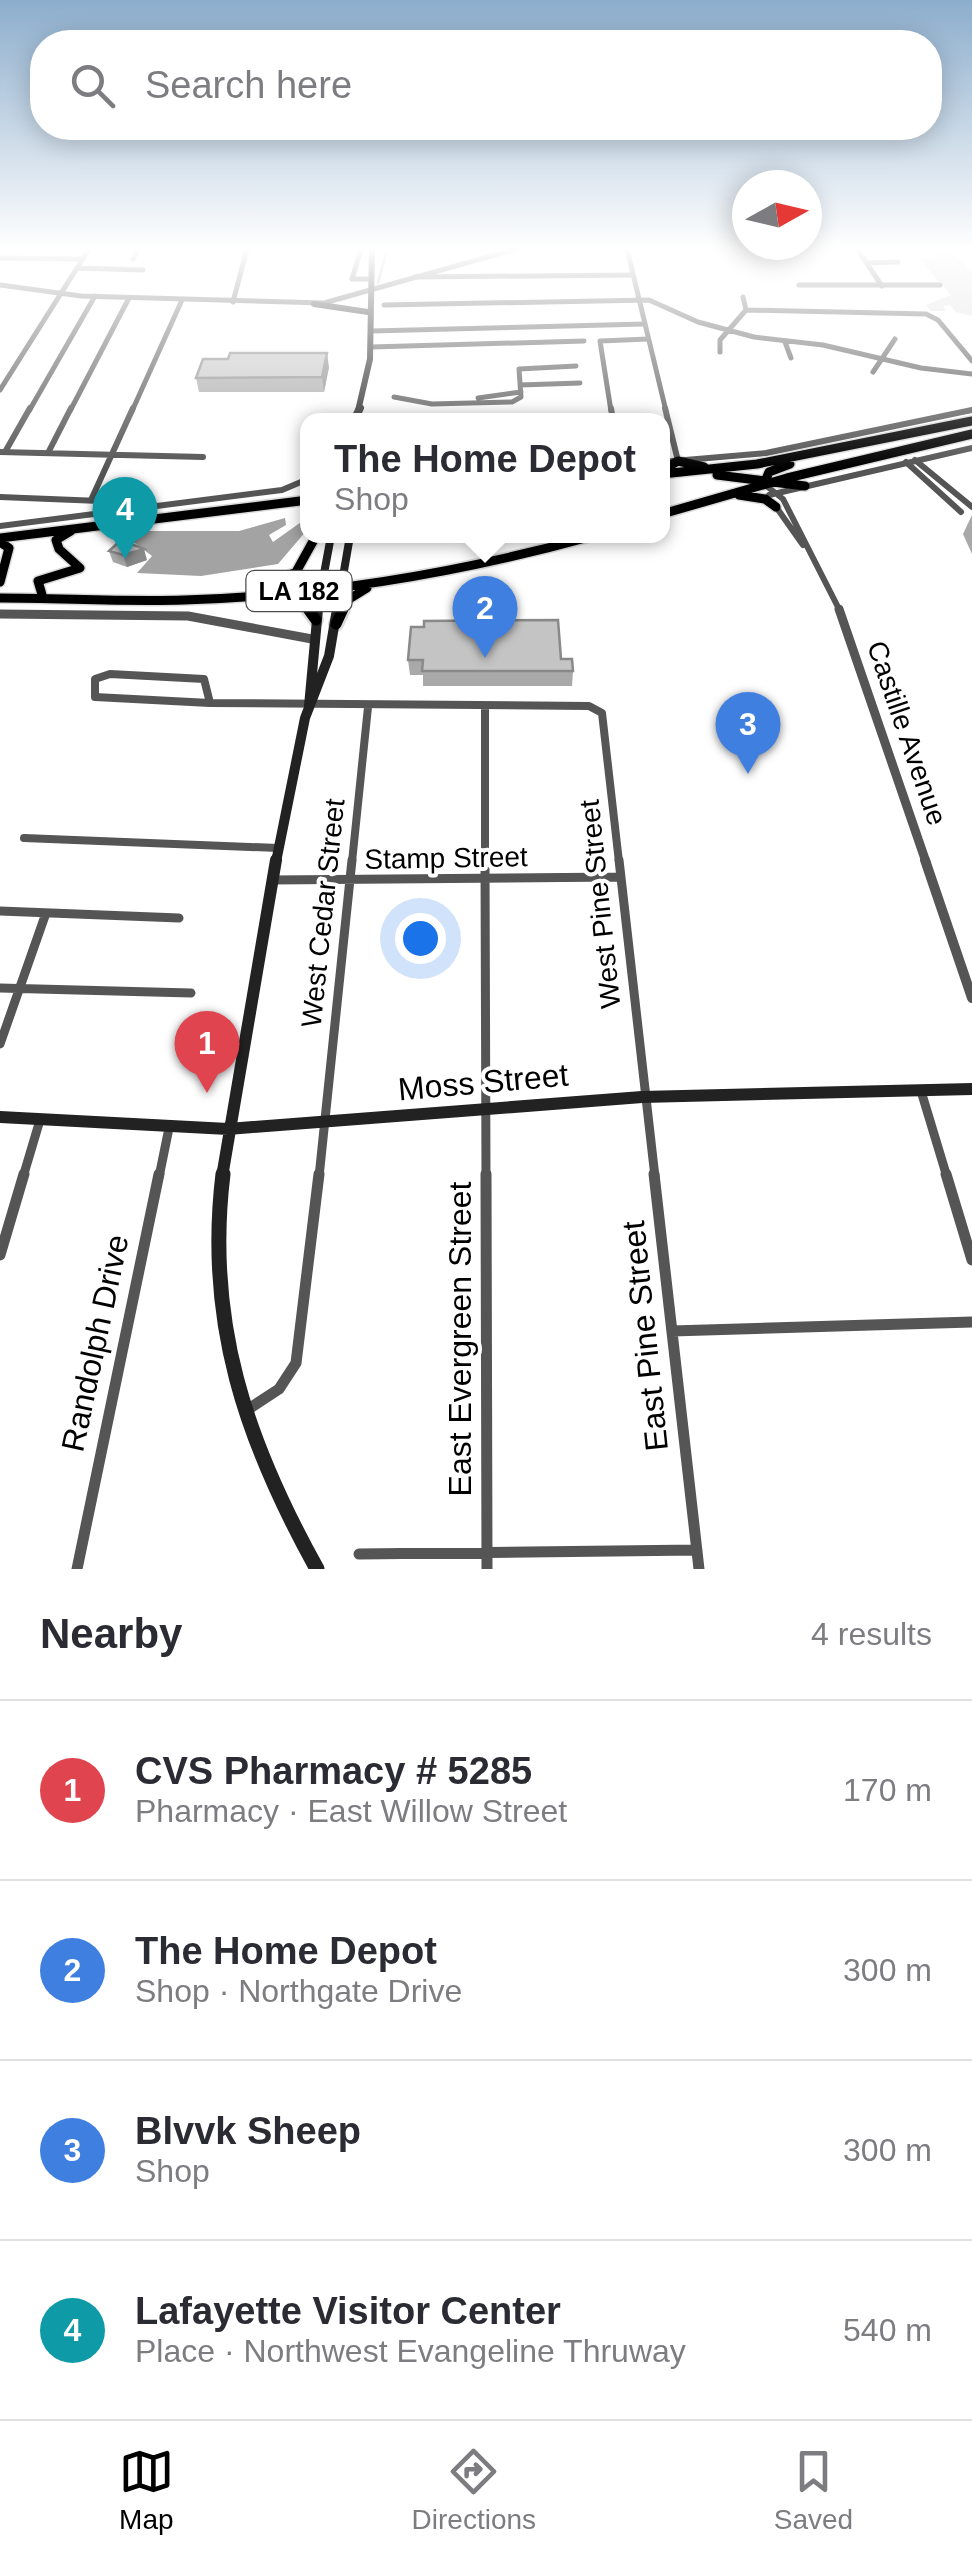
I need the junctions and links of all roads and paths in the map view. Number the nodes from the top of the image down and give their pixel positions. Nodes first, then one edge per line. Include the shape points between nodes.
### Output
1 (43, 322) edge
2 (79, 322) edge
3 (116, 322) edge
4 (172, 322) edge
5 (370, 322) edge
6 (704, 322) edge
7 (736, 322) edge
8 (937, 322) edge
9 (644, 324) joint
10 (728, 331) junction
11 (371, 332) junction
12 (648, 339) junction
13 (895, 339) dead end
14 (584, 341) dead end
15 (785, 342) junction
16 (372, 347) junction
17 (720, 352) dead end
18 (791, 358) dead end
19 (880, 358) junction
20 (972, 361) edge
21 (576, 366) dead end
22 (873, 372) dead end
23 (972, 374) edge
24 (580, 383) dead end
25 (521, 388) junction
26 (0, 390) edge
27 (426, 401) junction
28 (362, 409) junction
29 (972, 410) edge
30 (359, 413) edge
31 (363, 413) edge
32 (613, 413) edge
33 (662, 413) edge
34 (972, 421) edge
35 (972, 434) edge
36 (881, 440) junction
37 (670, 444) edge
38 (972, 448) edge
39 (2, 452) edge
40 (48, 453) junction
41 (112, 454) junction
42 (203, 457) dead end
43 (916, 460) junction
44 (678, 461) junction
45 (670, 462) edge
46 (906, 462) junction
47 (733, 466) junction
48 (670, 467) edge
49 (670, 472) edge
50 (670, 473) edge
51 (300, 482) edge
52 (764, 484) junction
53 (806, 486) joint
54 (779, 488) junction
55 (0, 498) edge
56 (715, 498) junction
57 (300, 499) edge
58 (90, 500) junction
59 (263, 505) junction
60 (300, 507) edge
61 (776, 507) junction
62 (972, 507) edge
63 (142, 508) junction
64 (670, 512) edge
65 (961, 512) dead end
66 (0, 526) edge
67 (80, 528) junction
68 (0, 540) edge
69 (314, 543) edge
70 (330, 543) edge
71 (349, 543) edge
72 (568, 543) edge
73 (803, 545) junction
74 (400, 580) junction
75 (0, 582) edge
76 (342, 586) junction
77 (321, 588) junction
78 (259, 595) junction
79 (0, 598) edge
80 (43, 598) junction
81 (221, 598) junction
82 (0, 614) edge
83 (316, 620) junction
84 (336, 624) junction
85 (312, 640) junction
86 (324, 673) junction
87 (210, 703) junction
88 (309, 706) junction
89 (485, 706) junction
90 (368, 707) junction
91 (24, 838) dead end
92 (278, 848) junction
93 (620, 877) junction
94 (272, 880) junction
95 (486, 880) junction
96 (349, 881) junction
97 (0, 912) edge
98 (46, 913) junction
99 (179, 918) dead end
100 (0, 988) edge
101 (19, 988) junction
102 (191, 993) dead end
103 (972, 998) edge
104 (0, 1044) edge
105 (972, 1089) edge
106 (921, 1091) junction
107 (642, 1098) junction
108 (486, 1109) junction
109 (0, 1117) edge
110 (40, 1120) junction
111 (324, 1124) junction
112 (169, 1128) junction
113 (228, 1128) junction
114 (0, 1255) edge
115 (972, 1260) edge
116 (972, 1322) edge
117 (672, 1332) junction
118 (243, 1412) junction
119 (697, 1550) junction
120 (487, 1552) junction
121 (359, 1554) dead end
122 (314, 1568) edge
123 (76, 1569) edge
124 (487, 1569) edge
125 (699, 1569) edge

1 - 26 street
2 - 39 street
3 - 40 street
4 - 41 street
5 - 11 main road
6 - 10 street
7 - 10 street
8 - 20 street
9 - 11 street
9 - 12 street
10 - 15 street
10 - 17 street
11 - 16 main road
12 - 32 street via 602,340
12 - 33 street
13 - 19 street
14 - 16 street
15 - 18 street
15 - 19 street
16 - 28 main road
19 - 22 street
19 - 23 street
21 - 25 street via 522,368
24 - 25 street
25 - 27 street via 512,402
27 - 27 street via 394,396
28 - 30 main road
28 - 31 main road
29 - 44 street via 766,453
34 - 36 highway
35 - 54 highway
36 - 47 highway
36 - 52 highway via 782,466
37 - 44 street
38 - 43 street
39 - 40 street
40 - 41 street
41 - 42 street
41 - 58 street
43 - 46 street
43 - 62 street
44 - 45 street
44 - 47 highway
44 - 48 highway
46 - 53 street
46 - 65 street
47 - 49 highway
50 - 52 highway
51 - 63 street via 282,490
52 - 54 highway
52 - 54 street, Castille Avenue
52 - 56 highway
53 - 54 highway
54 - 61 street, Castille Avenue
54 - 73 street, Castille Avenue
55 - 58 street
56 - 61 highway via 746,494
56 - 64 highway
57 - 59 highway
58 - 63 street
59 - 60 highway
59 - 67 highway
61 - 73 street, Castille Avenue
63 - 66 street
67 - 68 highway
67 - 80 highway via 56,540 80,568 38,581
68 - 75 highway via 9,548
69 - 81 highway via 294,574
70 - 77 main road
71 - 76 main road
72 - 74 highway, LA 182
73 - 103 street, Castille Avenue via 864,672
74 - 76 highway, LA 182
74 - 84 highway via 355,592
76 - 77 highway, LA 182
76 - 84 main road
77 - 78 highway, LA 182
77 - 83 main road
78 - 81 highway, LA 182
78 - 83 highway via 304,601
79 - 80 highway, LA 182
80 - 81 highway, LA 182
82 - 85 street via 188,616
83 - 85 main road
84 - 86 main road
85 - 86 main road via 322,645
85 - 88 main road
86 - 88 main road
87 - 87 street via 103,699 92,689 96,677 110,674 194,677 208,681
87 - 88 street
88 - 90 street
88 - 92 main road
89 - 90 street
89 - 93 street, West Pine Street via 598,708
89 - 95 street, East Evergreen Street
90 - 96 street, West Cedar Street
91 - 92 street
92 - 94 main road
93 - 95 street, Stamp Street
93 - 107 street, West Pine Street
94 - 96 street, Stamp Street
94 - 113 main road
95 - 96 street, Stamp Street
95 - 108 street, East Evergreen Street
96 - 111 street, West Cedar Street
97 - 98 street
98 - 99 street
98 - 101 street
100 - 101 street
101 - 102 street
101 - 104 street
105 - 106 main road, Moss Street
106 - 107 main road, Moss Street
106 - 115 street
107 - 108 main road, Moss Street
107 - 117 street, East Pine Street
108 - 111 main road, Moss Street
108 - 120 street, East Evergreen Street
109 - 110 main road, Moss Street
110 - 112 main road, Moss Street
110 - 114 street
111 - 113 main road, Moss Street
111 - 118 street, West Cedar Street via 296,1368 281,1390
112 - 113 main road, Moss Street
112 - 123 street, Randolph Drive
113 - 118 main road via 218,1280
116 - 117 street
117 - 119 street, East Pine Street
118 - 122 main road
119 - 120 street
119 - 125 street, East Pine Street
120 - 121 street
120 - 124 street, East Evergreen Street

